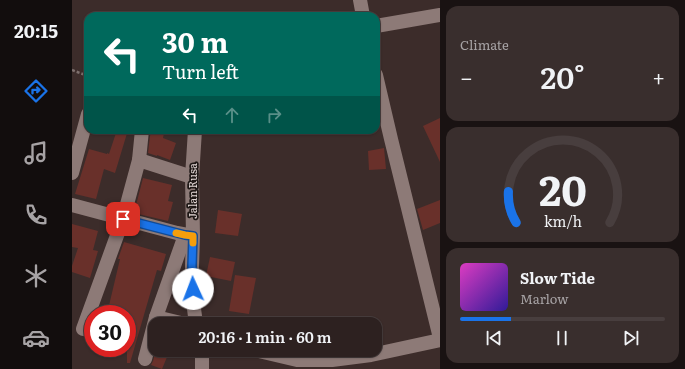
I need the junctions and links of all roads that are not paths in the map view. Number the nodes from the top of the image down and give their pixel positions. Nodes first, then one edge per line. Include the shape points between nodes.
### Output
1 (360, 0) edge
2 (362, 12) edge
3 (440, 15) edge
4 (380, 25) edge
5 (380, 93) edge
6 (84, 129) edge
7 (142, 134) edge
8 (195, 134) edge
9 (139, 160) junction
10 (72, 173) edge
11 (192, 177) junction
12 (72, 205) edge
13 (123, 219) junction
14 (189, 236) junction
15 (156, 317) edge
16 (195, 317) edge
17 (83, 329) dead end
18 (440, 339) edge
19 (148, 345) edge
20 (382, 352) edge
21 (202, 357) edge
22 (284, 357) edge
23 (355, 357) edge
24 (144, 359) dead end
25 (202, 369) edge

1 - 2 street
3 - 4 street
5 - 18 street
6 - 10 street
7 - 9 street
8 - 11 street, Jalan Rusa
9 - 11 street
9 - 13 street
11 - 14 street, Jalan Rusa
12 - 13 street
13 - 14 street
13 - 17 street
14 - 15 street
14 - 16 street, Jalan Rusa
18 - 20 street
19 - 24 street
21 - 25 street
22 - 23 street via 297,360

